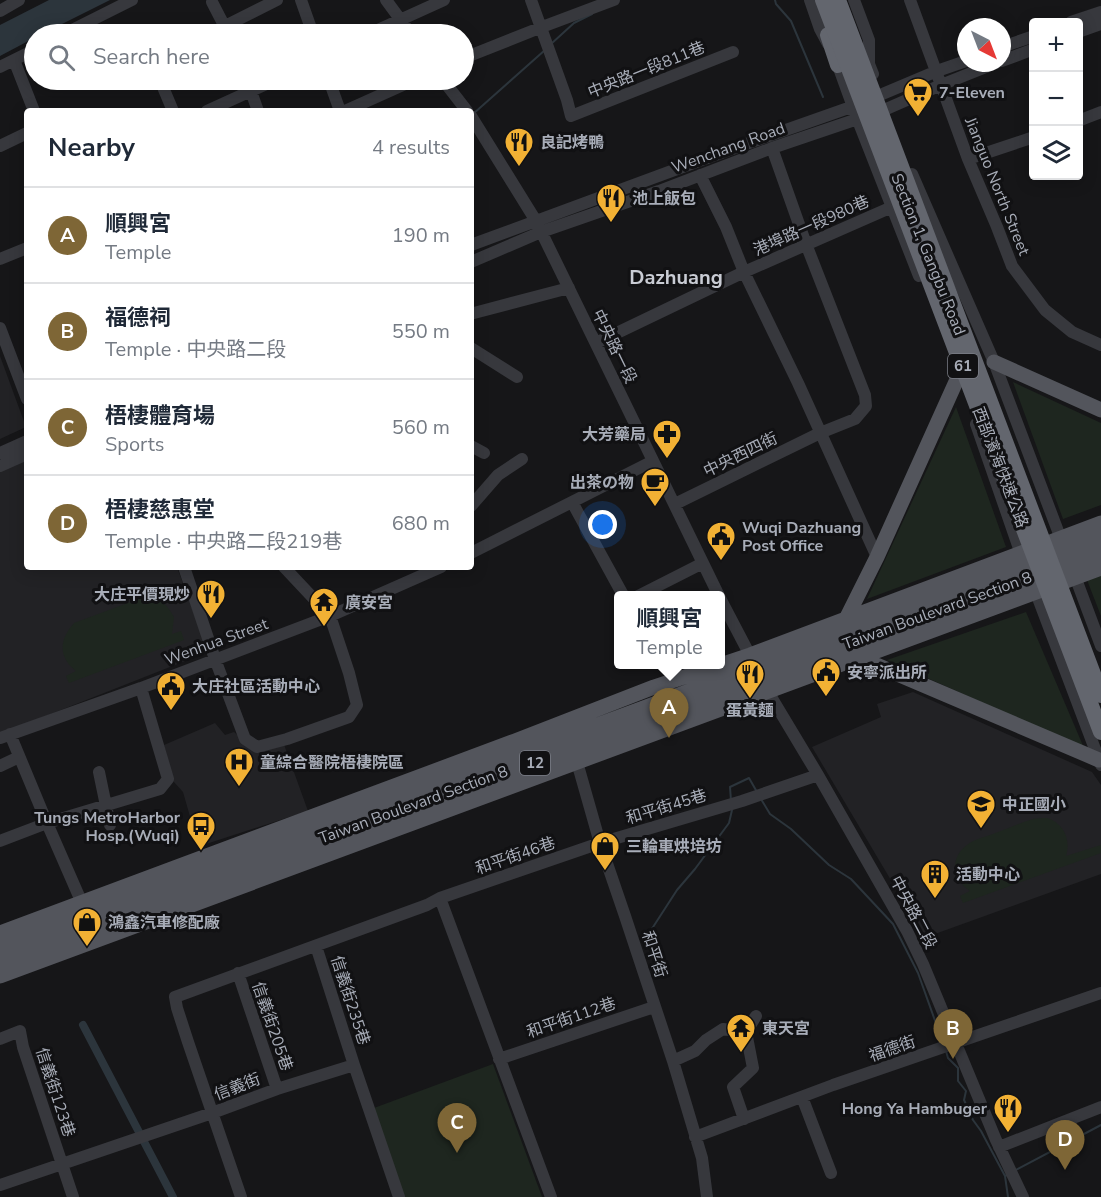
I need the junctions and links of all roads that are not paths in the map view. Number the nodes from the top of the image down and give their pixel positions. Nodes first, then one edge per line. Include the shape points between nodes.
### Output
1 (19, 0) edge
2 (132, 0) edge
3 (277, 0) edge
4 (301, 0) edge
5 (386, 0) edge
6 (444, 0) edge
7 (531, 0) edge
8 (614, 0) edge
9 (810, 0) edge
10 (816, 0) edge
11 (823, 0) edge
12 (830, 0) edge
13 (838, 0) edge
14 (844, 0) edge
15 (854, 0) edge
16 (910, 0) edge
17 (212, 2) dead end
18 (0, 11) edge
19 (1101, 12) edge
20 (1083, 18) edge
21 (401, 20) junction
22 (84, 24) edge
23 (223, 24) edge
24 (238, 24) edge
25 (309, 24) edge
26 (392, 24) edge
27 (404, 24) edge
28 (1101, 24) edge
29 (542, 27) junction
30 (1083, 30) edge
31 (1029, 38) edge
32 (1011, 45) edge
33 (1029, 51) edge
34 (733, 52) dead end
35 (474, 54) edge
36 (24, 55) edge
37 (1011, 58) edge
38 (14, 60) junction
39 (869, 64) junction
40 (957, 64) edge
41 (838, 65) junction
42 (0, 67) edge
43 (937, 71) junction
44 (974, 72) edge
45 (941, 85) junction
46 (24, 86) edge
47 (26, 90) edge
48 (164, 90) edge
49 (241, 90) edge
50 (251, 90) edge
51 (334, 90) edge
52 (391, 90) edge
53 (450, 90) edge
54 (880, 96) junction
55 (33, 108) edge
56 (171, 108) edge
57 (212, 108) edge
58 (257, 108) edge
59 (342, 108) edge
60 (350, 108) edge
61 (465, 108) edge
62 (884, 110) junction
63 (855, 112) junction
64 (1101, 112) edge
65 (1083, 119) edge
66 (474, 121) edge
67 (24, 134) edge
68 (1029, 139) edge
69 (0, 146) edge
70 (772, 148) junction
71 (968, 159) junction
72 (700, 175) junction
73 (892, 207) junction
74 (538, 227) junction
75 (474, 244) edge
76 (806, 244) junction
77 (24, 249) edge
78 (0, 259) edge
79 (474, 260) edge
80 (744, 272) junction
81 (569, 288) junction
82 (474, 312) edge
83 (0, 328) edge
84 (596, 343) junction
85 (1101, 345) edge
86 (474, 350) edge
87 (994, 362) junction
88 (959, 375) junction
89 (517, 377) dead end
90 (24, 391) edge
91 (1101, 410) edge
92 (820, 433) junction
93 (24, 442) edge
94 (474, 448) edge
95 (0, 453) edge
96 (484, 453) dead end
97 (24, 455) edge
98 (522, 459) dead end
99 (653, 461) junction
100 (0, 466) edge
101 (572, 502) junction
102 (474, 503) edge
103 (675, 504) junction
104 (1101, 523) edge
105 (1101, 538) edge
106 (474, 551) edge
107 (1101, 553) edge
108 (878, 557) junction
109 (1068, 558) junction
110 (703, 563) junction
111 (1101, 568) edge
112 (185, 570) edge
113 (287, 570) edge
114 (434, 570) edge
115 (1028, 573) junction
116 (621, 591) edge
117 (648, 591) edge
118 (716, 591) edge
119 (725, 608) edge
120 (330, 616) junction
121 (849, 624) junction
122 (1101, 646) edge
123 (860, 658) junction
124 (215, 659) junction
125 (759, 673) junction
126 (141, 688) junction
127 (1101, 695) edge
128 (1101, 732) edge
129 (5, 736) edge
130 (571, 742) junction
131 (19, 757) junction
132 (1100, 763) edge
133 (0, 766) edge
134 (99, 772) dead end
135 (818, 775) junction
136 (105, 806) junction
137 (47, 823) junction
138 (110, 825) dead end
139 (0, 842) edge
140 (600, 843) junction
141 (440, 898) junction
142 (90, 921) junction
143 (0, 933) edge
144 (316, 945) junction
145 (0, 947) edge
146 (0, 961) edge
147 (238, 973) junction
148 (0, 976) edge
149 (1101, 993) edge
150 (654, 1006) junction
151 (756, 1016) dead end
152 (746, 1032) junction
153 (0, 1039) edge
154 (957, 1043) junction
155 (499, 1059) junction
156 (673, 1061) junction
157 (354, 1065) junction
158 (277, 1089) junction
159 (802, 1097) junction
160 (1101, 1107) edge
161 (212, 1113) junction
162 (744, 1119) junction
163 (695, 1137) junction
164 (999, 1147) junction
165 (62, 1163) junction
166 (831, 1173) dead end
167 (0, 1185) edge
168 (73, 1197) edge
169 (241, 1197) edge
170 (399, 1197) edge
171 (551, 1197) edge
172 (707, 1197) edge
173 (1023, 1197) edge

1 - 18 street
2 - 22 street
3 - 24 street
4 - 25 street
5 - 21 street
6 - 21 street
7 - 29 street
8 - 29 street
9 - 41 street, Section 1, Gangbu Road
10 - 41 highway
11 - 128 highway, 西部濱海快速公路 / 61, bridge
12 - 39 street, Section 1, Gangbu Road
12 - 41 street, Section 1, Gangbu Road
13 - 127 highway, 西部濱海快速公路 / 61, bridge
14 - 39 highway
15 - 39 street, Section 1, Gangbu Road via 869,40
16 - 43 street, Jianguo North Street
17 - 23 street
19 - 20 street
21 - 26 street
21 - 27 street
28 - 30 street
29 - 34 street, 中央路一段811巷 via 572,116
29 - 35 street
31 - 32 street
33 - 37 street
36 - 38 street
38 - 42 street
38 - 46 street
39 - 54 street, Section 1, Gangbu Road
40 - 43 street, Wenchang Road
41 - 63 street, Section 1, Gangbu Road
43 - 45 street, Jianguo North Street
43 - 54 street, Wenchang Road
44 - 45 street, Wenchang Road
45 - 62 street, Wenchang Road
45 - 71 street, Jianguo North Street
47 - 55 street
48 - 56 street
49 - 57 street
50 - 58 street
51 - 59 street
52 - 60 street
53 - 61 street
54 - 62 street, Section 1, Gangbu Road
54 - 63 street, Wenchang Road
62 - 63 street, Wenchang Road
62 - 87 street, Section 1, Gangbu Road
63 - 70 street, Wenchang Road
63 - 73 street, Section 1, Gangbu Road
63 - 74 street, Wenchang Road via 715,155
64 - 65 street
66 - 74 street, 中央路一段
67 - 69 street
68 - 71 street
70 - 72 street, Wenchang Road
70 - 76 street
71 - 85 street, Jianguo North Street via 1011,266 1045,310 1072,332
72 - 74 street, Wenchang Road
72 - 80 street
73 - 76 street, 港埠路一段980巷
73 - 88 street, Section 1, Gangbu Road
74 - 75 street, Wenchang Road
74 - 79 street, Wenchang Road
74 - 81 street, 中央路一段
76 - 80 street, 港埠路一段980巷
76 - 92 street, 中央西四街 via 866,406 855,419
77 - 78 street
80 - 84 street, 港埠路一段980巷
80 - 92 street
81 - 82 street
81 - 84 street, 中央路一段
83 - 90 street
84 - 99 street, 中央路一段
86 - 89 street
87 - 91 main road
87 - 109 street, Section 1, Gangbu Road
88 - 108 main road
88 - 115 street, Section 1, Gangbu Road
92 - 103 street, 中央西四街
92 - 108 street
93 - 95 street
94 - 96 street
97 - 100 street
98 - 102 street via 498,475
99 - 101 street
99 - 103 street, 中央路一段
101 - 106 street
101 - 116 street
103 - 110 street, 中央路一段
104 - 109 main road, 12
105 - 109 main road, 12
107 - 109 main road, 12
108 - 121 main road
109 - 111 main road, 12
109 - 115 main road, Taiwan Boulevard Section 8 / 12
109 - 115 main road, Taiwan Boulevard Section 8 / 12
109 - 122 street, Section 1, Gangbu Road
110 - 117 street
110 - 118 street, 中央路一段
112 - 124 street
113 - 120 street
114 - 120 street, Wenhua Street
115 - 121 main road, Taiwan Boulevard Section 8 / 12
115 - 123 main road, Taiwan Boulevard Section 8 / 12
115 - 125 main road, Taiwan Boulevard Section 8 / 12
115 - 132 street, Section 1, Gangbu Road
119 - 125 street, 中央路一段
120 - 124 street, Wenhua Street
120 - 124 street via 357,705 349,717 257,747 245,739
121 - 125 main road, Taiwan Boulevard Section 8 / 12
123 - 125 main road, Taiwan Boulevard Section 8 / 12
123 - 132 main road
124 - 126 street, Wenhua Street
125 - 130 main road, Taiwan Boulevard Section 8 / 12
125 - 130 main road, Taiwan Boulevard Section 8 / 12
125 - 135 street, 中央路二段
126 - 129 street, Wenhua Street
126 - 136 street via 168,779 160,789
129 - 131 street
130 - 140 street, 和平街
130 - 142 main road, Taiwan Boulevard Section 8 / 12
130 - 142 main road, Taiwan Boulevard Section 8 / 12
131 - 133 street
131 - 137 street
134 - 136 street
135 - 140 street, 和平街45巷
135 - 154 street, 中央路二段 via 907,931
136 - 137 street
136 - 138 street
137 - 139 street
137 - 142 street
140 - 141 street, 和平街46巷
140 - 150 street, 和平街
141 - 144 street, 和平街46巷
141 - 155 street
142 - 143 main road, Taiwan Boulevard Section 8 / 12
142 - 145 main road, Taiwan Boulevard Section 8 / 12
142 - 146 main road, Taiwan Boulevard Section 8 / 12
142 - 148 main road, Taiwan Boulevard Section 8 / 12
144 - 147 street, 和平街46巷
144 - 157 street, 信義街235巷
147 - 158 street, 信義街205巷
147 - 161 street, 和平街46巷 via 175,997
149 - 154 street, 福德街
150 - 155 street, 和平街112巷
150 - 156 street, 和平街
151 - 152 street
152 - 156 street via 723,1029 695,1051
152 - 162 street via 753,1068 734,1087
153 - 165 street, 信義街123巷 via 20,1032
154 - 159 street, 福德街
154 - 164 street, 中央路二段
155 - 171 street
156 - 163 street, 和平街
157 - 158 street, 信義街
157 - 170 street
158 - 161 street, 信義街
159 - 162 street, 福德街
159 - 166 street
160 - 164 street
161 - 165 street, 信義街
161 - 169 street
162 - 163 street, 福德街
163 - 172 street, 和平街
164 - 173 street, 中央路二段
165 - 167 street, 信義街
165 - 168 street, 信義街123巷

